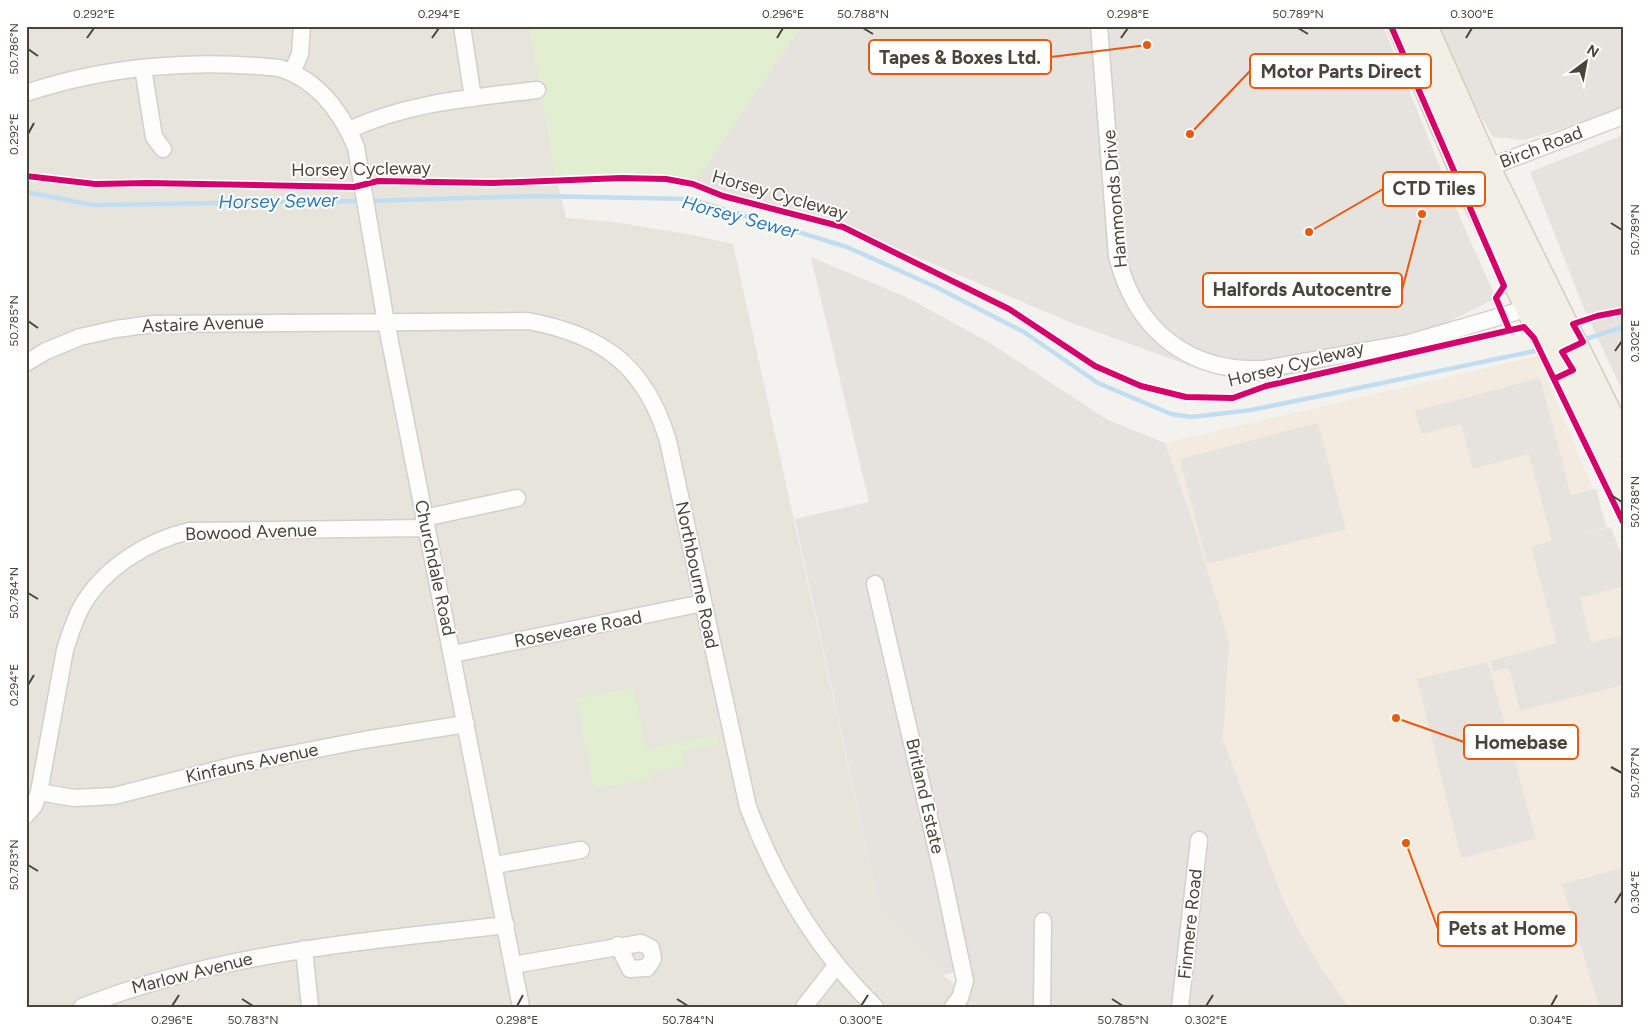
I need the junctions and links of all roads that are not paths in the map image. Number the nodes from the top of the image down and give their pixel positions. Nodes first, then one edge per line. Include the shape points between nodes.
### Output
1 (302, 26) edge
2 (462, 26) edge
3 (1099, 26) edge
4 (1401, 26) edge
5 (1424, 26) edge
6 (143, 68) junction
7 (292, 72) junction
8 (536, 90) dead end
9 (26, 93) edge
10 (473, 98) junction
11 (1623, 116) edge
12 (348, 130) junction
13 (163, 149) dead end
14 (1487, 168) junction
15 (1472, 192) junction
16 (1529, 308) junction
17 (386, 321) junction
18 (26, 363) edge
19 (1623, 442) edge
20 (1623, 490) edge
21 (517, 498) dead end
22 (425, 523) junction
23 (875, 584) dead end
24 (703, 603) junction
25 (453, 654) junction
26 (466, 724) junction
27 (40, 792) junction
28 (26, 815) edge
29 (1199, 840) dead end
30 (581, 850) dead end
31 (495, 865) junction
32 (1043, 921) dead end
33 (506, 925) junction
34 (618, 946) dead end
35 (304, 949) junction
36 (513, 965) junction
37 (836, 966) junction
38 (82, 1007) edge
39 (310, 1007) edge
40 (521, 1007) edge
41 (804, 1007) edge
42 (874, 1007) edge
43 (952, 1007) edge
44 (1042, 1007) edge
45 (1180, 1007) edge

1 - 7 street via 301,48
2 - 10 street
3 - 16 street, Hammonds Drive via 1117,256 1138,308 1153,327 1176,347 1220,366 1264,369 1409,343
4 - 15 main road
5 - 14 main road
6 - 7 street via 173,65 265,66
6 - 9 street via 76,79
6 - 13 street via 154,136
7 - 12 street, Churchdale Road via 333,106
8 - 10 street
10 - 12 street via 399,110
11 - 14 street, Birch Road
12 - 17 street, Churchdale Road via 356,147
14 - 15 street, Birch Road
14 - 19 main road
15 - 16 main road
16 - 20 main road
17 - 18 street, Astaire Avenue via 192,323 116,328 80,336
17 - 22 street, Churchdale Road
17 - 24 street, Northbourne Road via 528,321 556,326 606,348 627,367 660,412
21 - 22 street, Bowood Avenue
22 - 25 street, Churchdale Road
22 - 27 street, Bowood Avenue via 190,531 158,540 128,559 93,589 72,629 65,650
23 - 43 street, Britland Estate via 964,981 960,998
24 - 25 street, Roseveare Road
24 - 37 street, Northbourne Road via 748,807 780,878
25 - 26 street, Churchdale Road
26 - 27 street, Kinfauns Avenue via 240,764 114,796 74,798
26 - 31 street, Churchdale Road
27 - 28 street, Bowood Avenue
29 - 45 street, Finmere Road
30 - 31 street
31 - 33 street, Churchdale Road
32 - 44 street
33 - 35 street, Marlow Avenue
33 - 36 street, Churchdale Road
34 - 36 street
35 - 38 street, Marlow Avenue via 228,961 118,992
35 - 39 street
36 - 40 street, Churchdale Road
37 - 41 street
37 - 42 street, Northbourne Road

